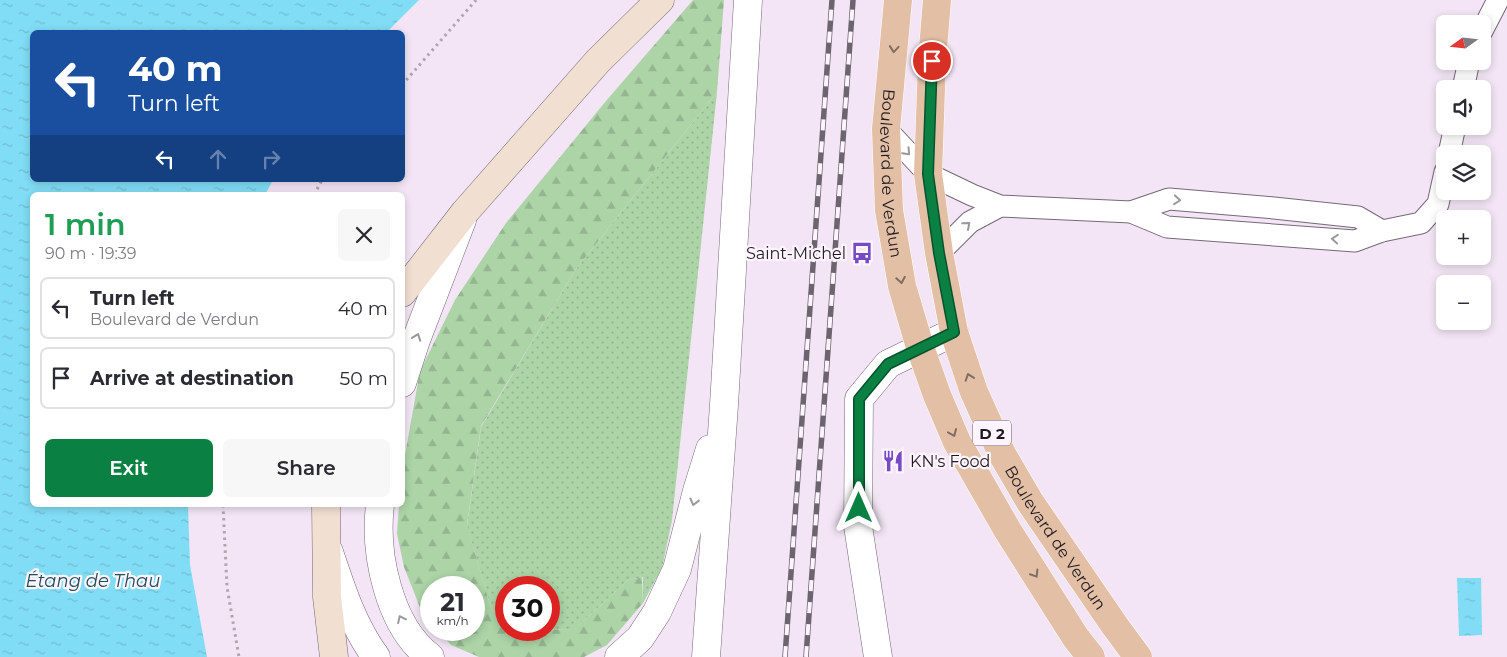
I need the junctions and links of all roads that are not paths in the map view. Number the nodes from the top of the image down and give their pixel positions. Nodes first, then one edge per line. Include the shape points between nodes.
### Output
1 (660, 0) edge
2 (748, 0) edge
3 (898, 0) edge
4 (937, 0) edge
5 (1498, 0) edge
6 (1490, 15) edge
7 (886, 129) junction
8 (928, 174) junction
9 (1439, 200) edge
10 (1000, 206) junction
11 (465, 212) junction
12 (939, 253) junction
13 (405, 289) edge
14 (954, 332) junction
15 (920, 347) junction
16 (405, 374) edge
17 (724, 405) junction
18 (326, 507) edge
19 (380, 507) edge
20 (326, 543) junction
21 (703, 653) edge
22 (334, 657) edge
23 (376, 657) edge
24 (430, 657) edge
25 (619, 657) edge
26 (878, 657) edge
27 (1091, 657) edge
28 (1138, 657) edge

1 - 11 street via 598,61
2 - 17 street
3 -> 7 main road, Boulevard de Verdun / D 2
4 - 8 main road, Boulevard de Verdun / D 2
5 - 6 lane
7 -> 8 lane
7 -> 15 main road, Boulevard de Verdun / D 2 via 889,210 902,286
8 - 10 lane
8 - 12 main road, Boulevard de Verdun / D 2
9 - 10 lane via 1421,223 1382,230 1355,241 1167,227 1131,212
12 -> 10 lane via 970,222
11 - 13 street
16 -> 11 street
12 - 14 main road, Boulevard de Verdun / D 2
14 - 15 street
28 -> 14 main road, Boulevard de Verdun / D 2 via 1030,502 1002,454 974,392
15 - 26 street via 888,364 859,399 858,526
15 -> 27 main road, Boulevard de Verdun / D 2 via 961,449 1008,531
17 - 21 street
17 -> 25 street via 677,569 657,612 640,638
18 - 20 street
24 -> 19 street via 420,650 406,631 386,585 380,558
20 - 22 street via 327,597
20 - 23 street via 346,601 365,642

